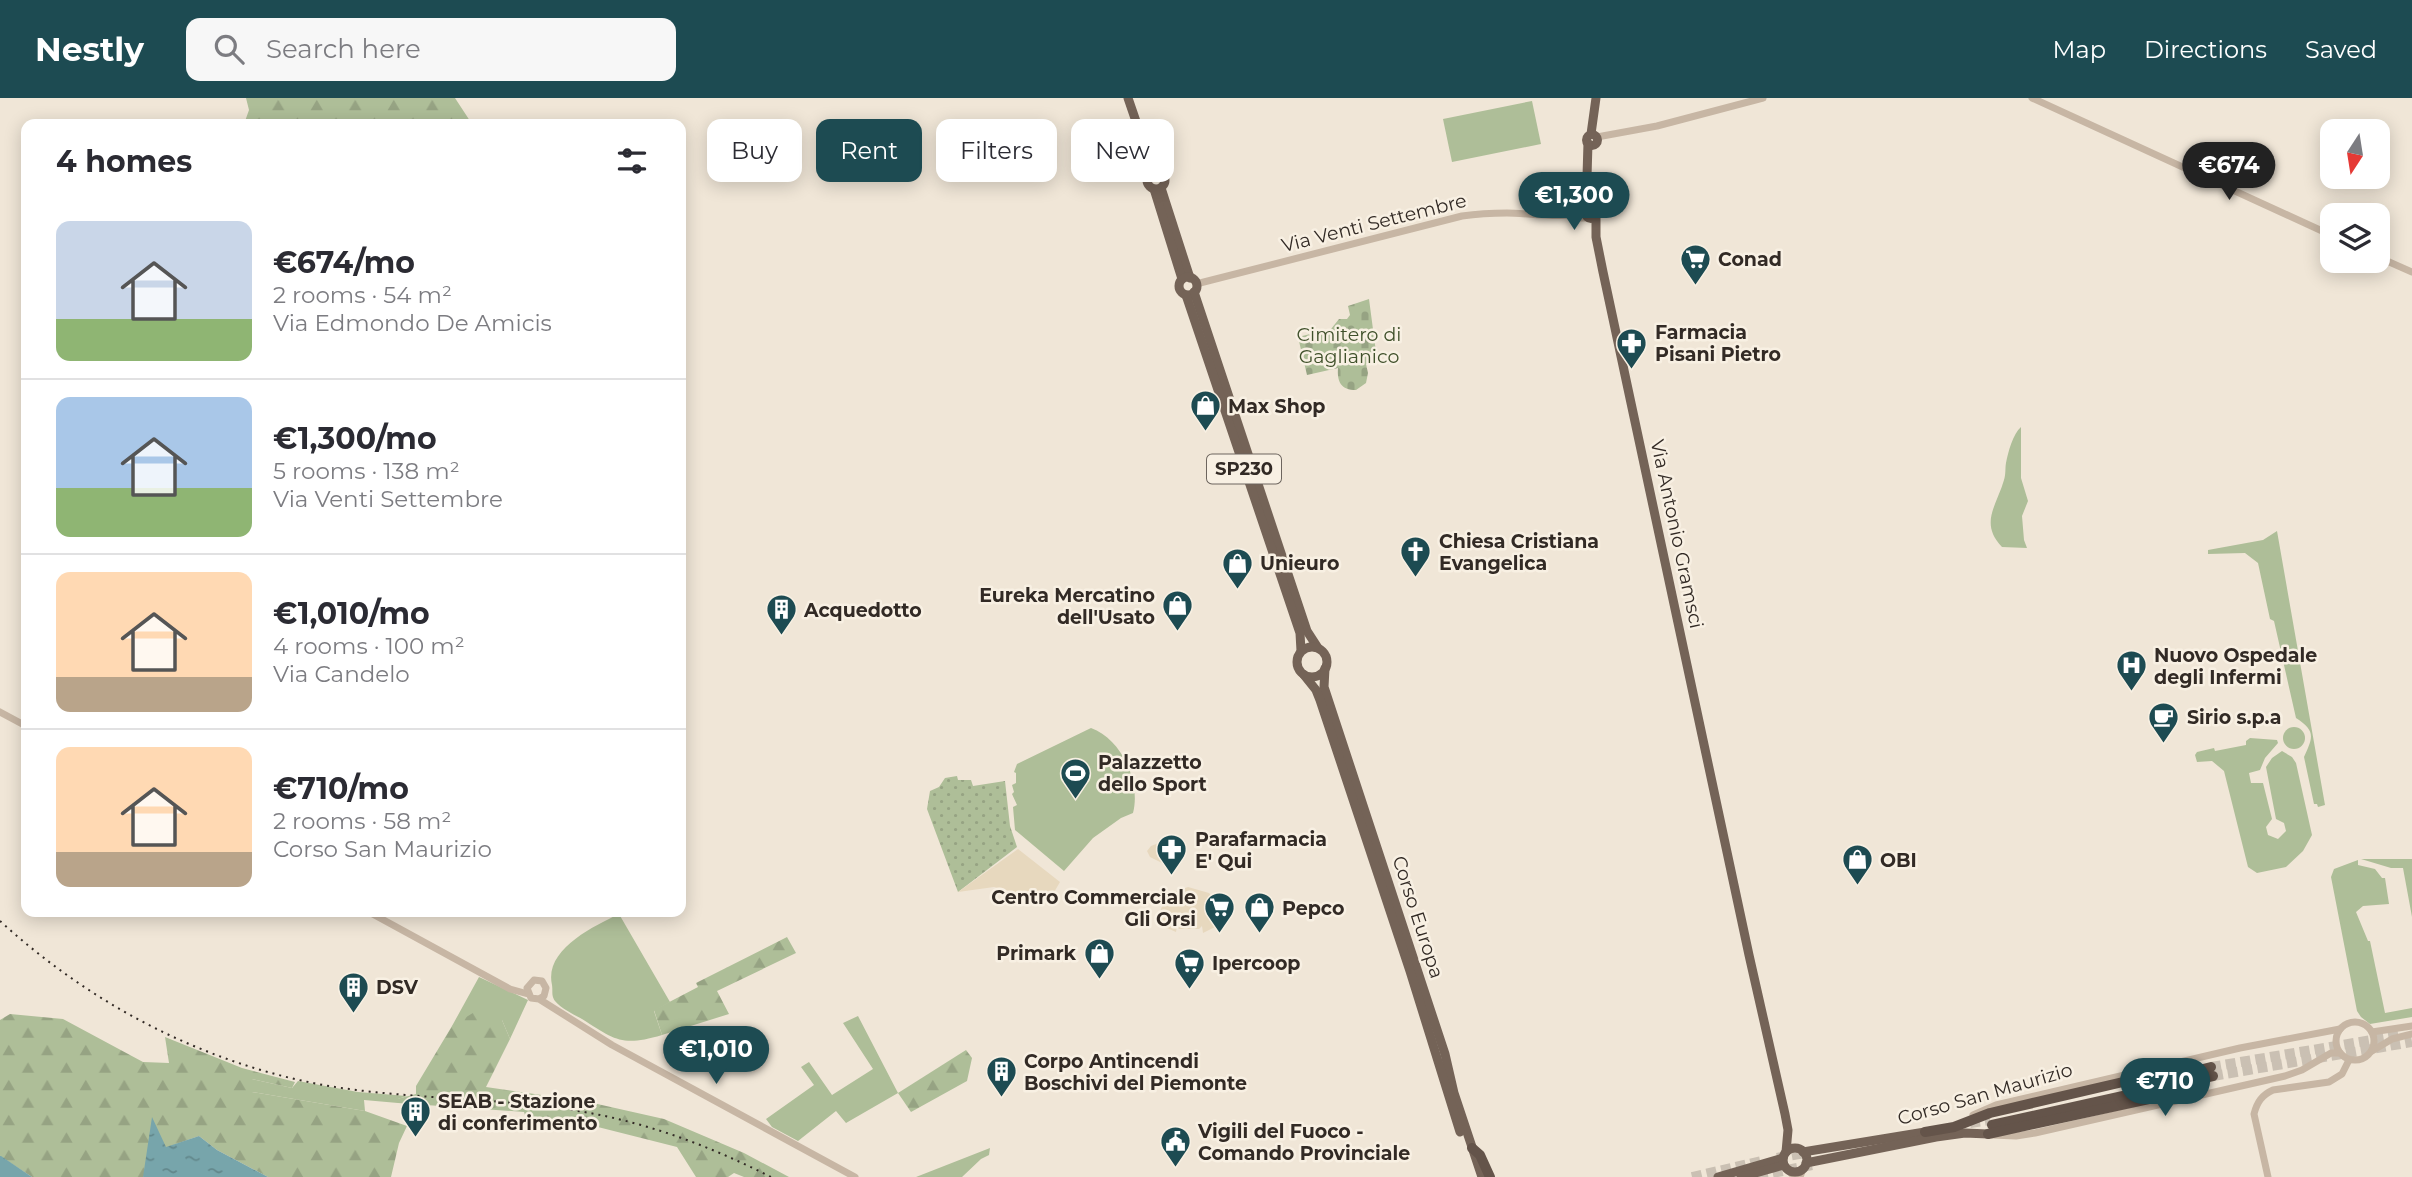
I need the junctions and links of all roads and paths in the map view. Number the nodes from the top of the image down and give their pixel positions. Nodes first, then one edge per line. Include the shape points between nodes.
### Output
1 (1128, 98) edge
2 (1763, 98) edge
3 (2032, 98) edge
4 (1596, 101) edge
5 (1135, 119) edge
6 (1593, 139) junction
7 (1148, 182) edge
8 (1165, 182) edge
9 (1157, 188) junction
10 (1590, 214) junction
11 (2320, 230) edge
12 (2390, 262) edge
13 (2412, 272) edge
14 (1190, 286) junction
15 (1304, 644) junction
16 (1318, 648) junction
17 (1325, 668) junction
18 (1304, 675) junction
19 (0, 712) edge
20 (21, 723) edge
21 (380, 917) edge
22 (501, 983) junction
23 (530, 983) junction
24 (528, 994) junction
25 (542, 996) junction
26 (2412, 1026) edge
27 (2340, 1029) junction
28 (2372, 1032) junction
29 (2412, 1034) edge
30 (2372, 1051) junction
31 (2340, 1054) junction
32 (2349, 1060) junction
33 (2170, 1077) junction
34 (1990, 1127) junction
35 (1788, 1130) junction
36 (1925, 1132) junction
37 (1472, 1149) junction
38 (1801, 1151) junction
39 (1788, 1164) edge
40 (1803, 1170) edge
41 (855, 1177) edge
42 (1476, 1177) edge
43 (1482, 1177) edge
44 (1490, 1177) edge
45 (1718, 1177) edge
46 (1741, 1177) edge
47 (2268, 1177) edge

1 - 5 main road, SP230
2 - 6 street
3 - 11 street
4 - 6 main road, Via Antonio Gramsci
6 - 10 main road, Via Antonio Gramsci
7 - 9 main road, SP230
8 - 9 main road, SP230
9 - 14 main road, SP230
10 - 14 street, Via Venti Settembre via 1565,218 1507,213 1462,216
10 - 35 main road, Via Antonio Gramsci
12 - 13 street
14 - 15 main road, SP230
15 - 16 main road
15 - 16 main road
15 - 18 main road via 1296,664
16 - 17 main road via 1326,659
17 - 18 main road via 1314,677
17 - 37 main road, Corso Europa via 1324,687
18 - 42 main road, Corso Europa via 1320,700
19 - 20 street
21 - 22 street
22 - 23 street via 518,987
22 - 24 street
23 - 24 street
23 - 25 street via 537,980 546,985
24 - 25 street via 534,999
25 - 41 street via 612,1045
26 - 28 street
27 - 28 street via 2357,1022
27 - 31 street via 2336,1039
27 - 36 street, Corso San Maurizio via 2009,1102
28 - 30 street
29 - 30 street
30 - 32 street via 2359,1060
31 - 32 street
31 - 34 street, Corso San Maurizio via 2331,1053 2285,1076 2035,1133 2003,1136
32 - 47 street via 2338,1078 2329,1082 2273,1090 2260,1099 2254,1114
33 - 34 highway
33 - 34 highway via 2212,1071 2192,1081
33 - 36 highway via 2136,1079
34 - 40 main road, Corso San Maurizio
35 - 38 main road
35 - 39 main road
36 - 38 main road, Corso San Maurizio
37 - 43 main road, Corso Europa
37 - 44 highway
38 - 39 main road, Corso San Maurizio
38 - 40 main road
39 - 40 main road, Corso San Maurizio via 1796,1172
39 - 45 main road
39 - 46 main road

